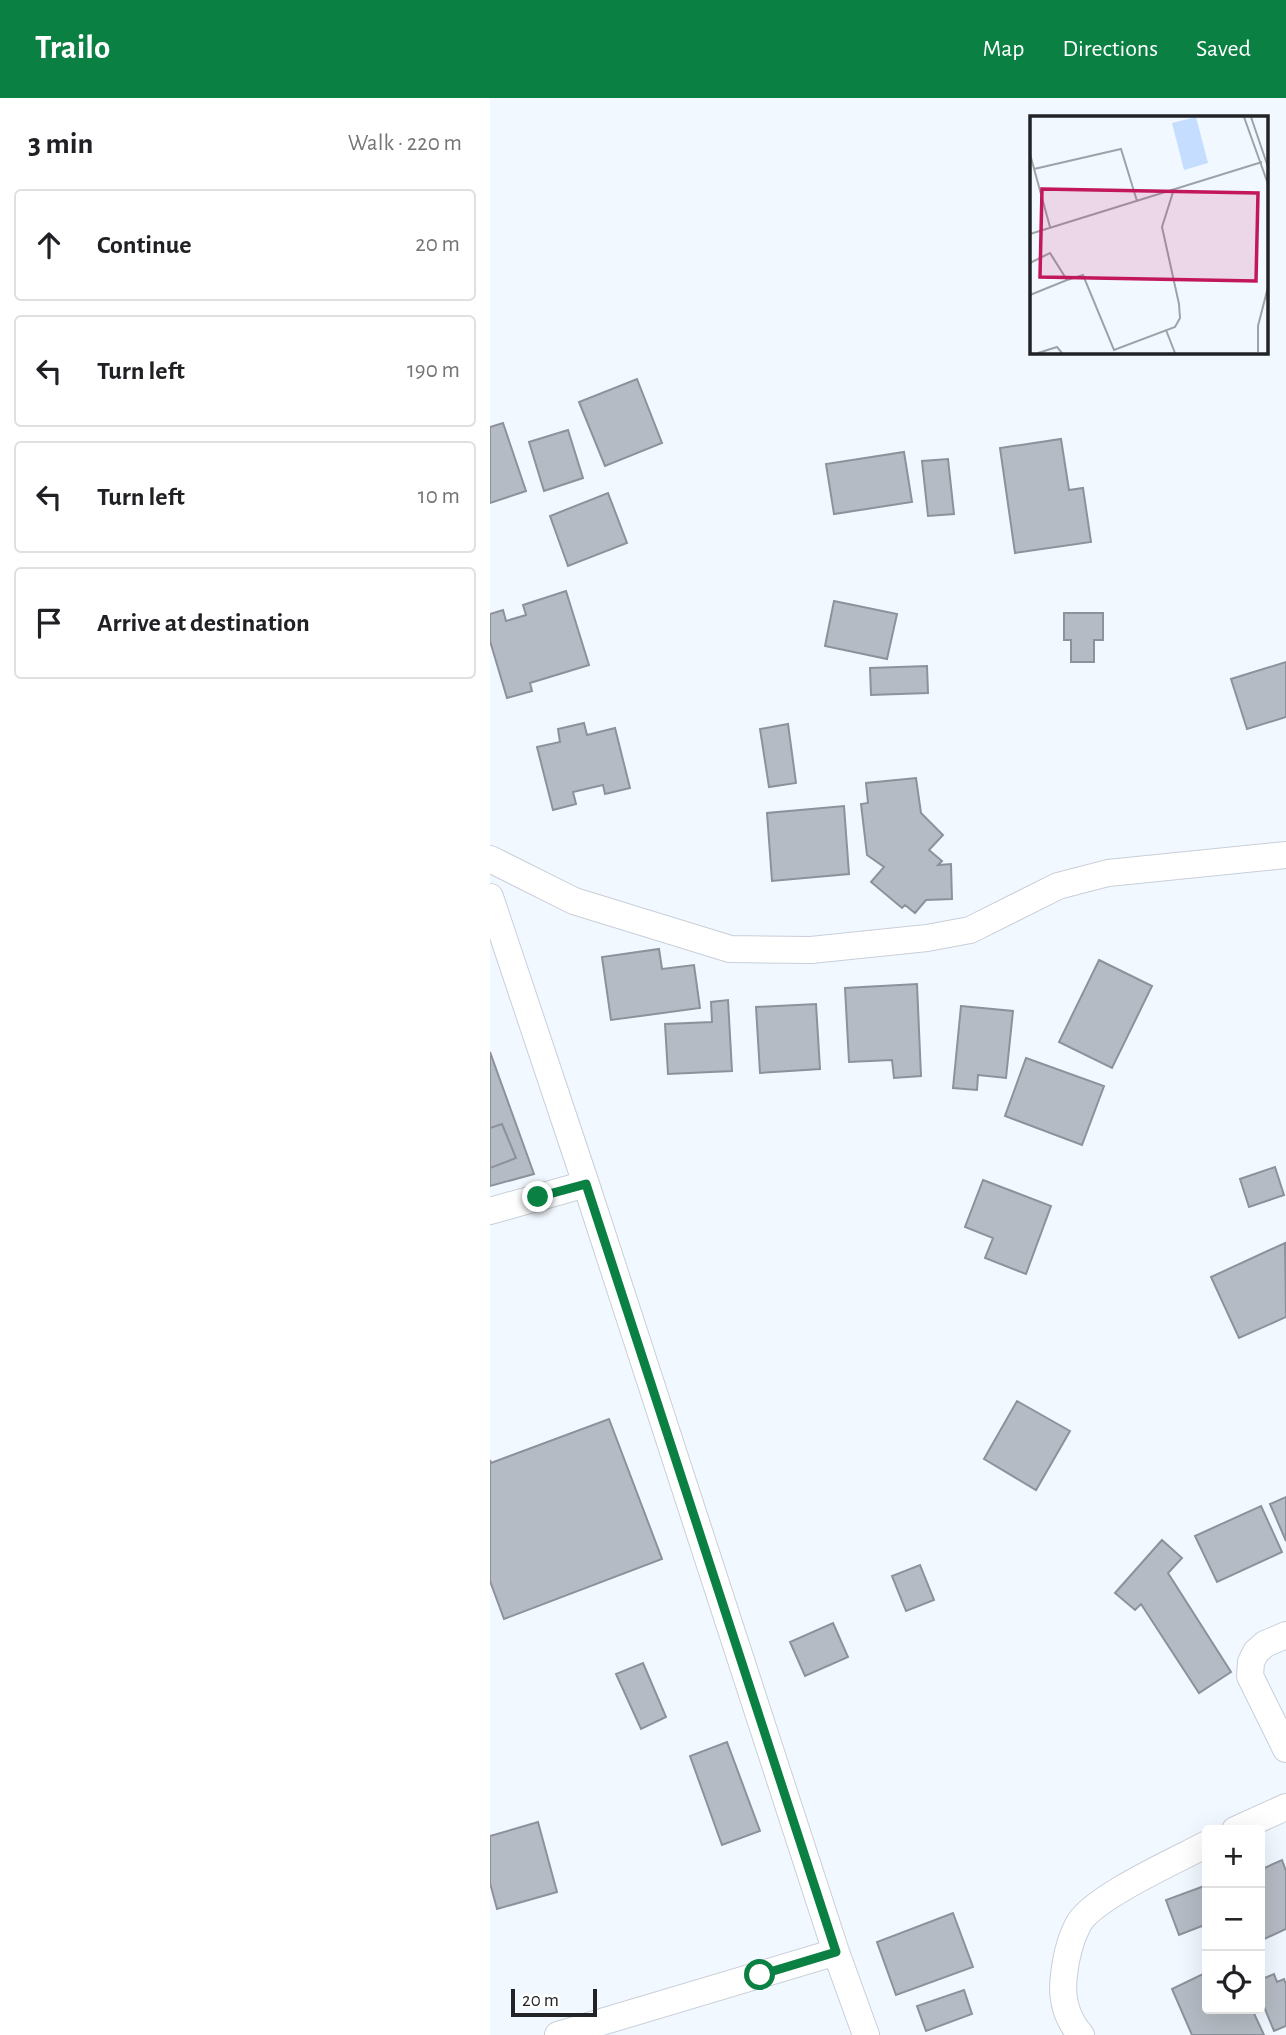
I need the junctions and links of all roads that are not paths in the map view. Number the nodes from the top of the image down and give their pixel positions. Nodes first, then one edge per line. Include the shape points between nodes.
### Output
1 (1286, 855) edge
2 (490, 859) edge
3 (490, 897) edge
4 (586, 1184) junction
5 (490, 1211) edge
6 (1286, 1635) edge
7 (1286, 1749) edge
8 (1286, 1807) edge
9 (1246, 1825) edge
10 (1202, 1847) edge
11 (836, 1952) junction
12 (558, 2035) edge
13 (866, 2035) edge
14 (1081, 2035) edge

1 - 2 street via 1108,873 1058,886 970,930 811,950 730,949 574,901
3 - 4 street
4 - 5 street
4 - 11 street
6 - 7 street via 1256,1652 1250,1676
8 - 9 street
10 - 14 street via 1094,1905 1079,1922 1066,1954 1062,1994
11 - 12 street
11 - 13 street

